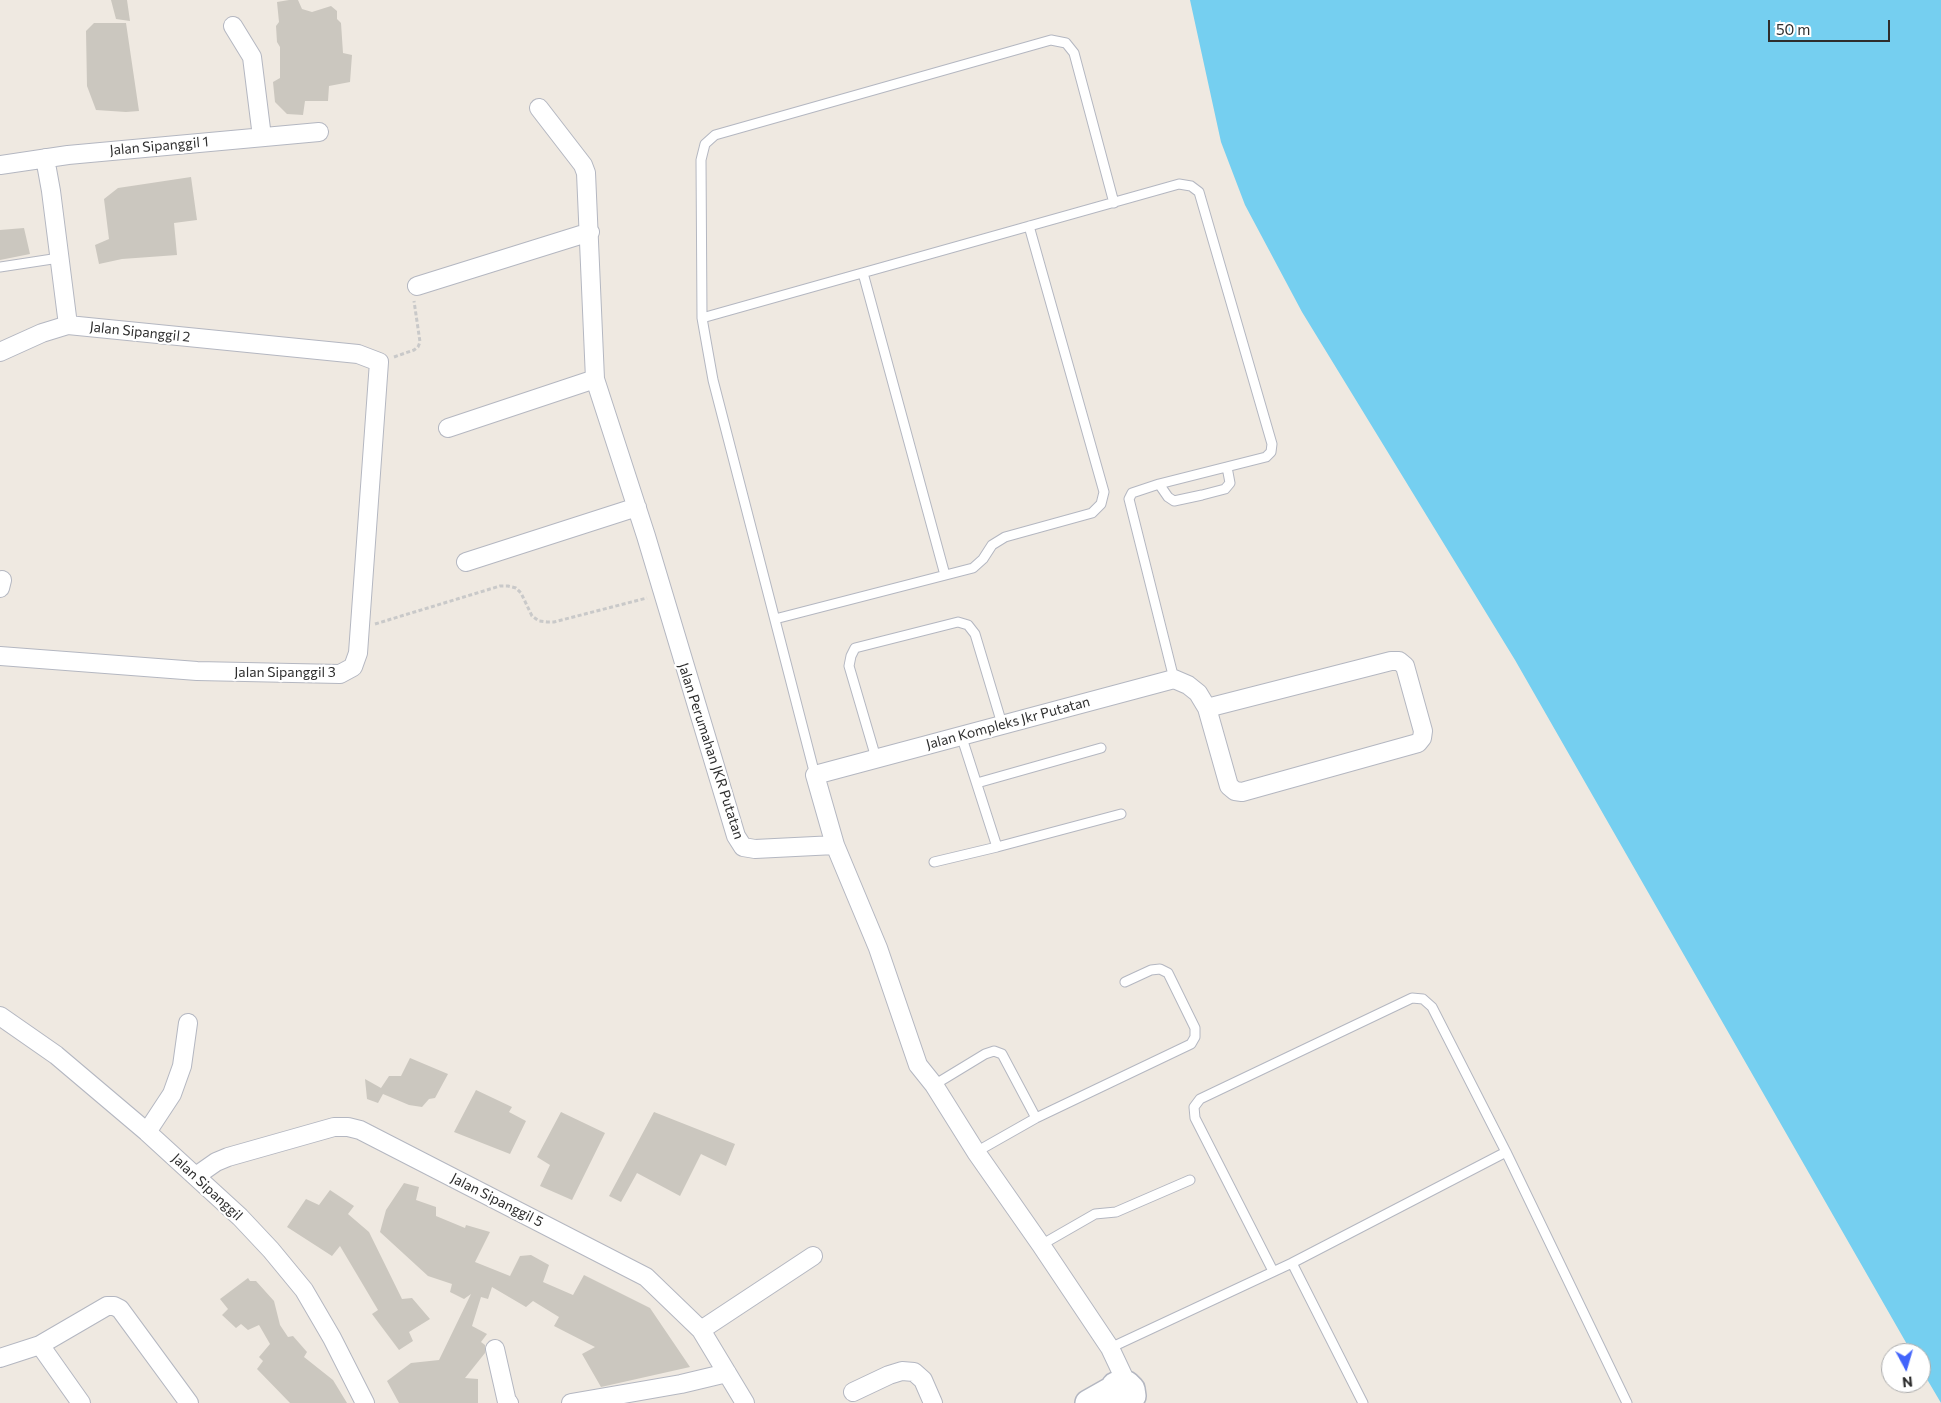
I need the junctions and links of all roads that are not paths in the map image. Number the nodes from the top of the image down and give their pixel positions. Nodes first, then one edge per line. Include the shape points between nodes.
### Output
1 (233, 26) dead end
2 (539, 108) dead end
3 (319, 132) dead end
4 (262, 137) junction
5 (45, 158) junction
6 (0, 165) edge
7 (1114, 203) junction
8 (1029, 226) junction
9 (590, 232) junction
10 (59, 258) junction
11 (0, 267) edge
12 (863, 274) junction
13 (417, 286) road end
14 (702, 318) junction
15 (68, 325) junction
16 (0, 352) edge
17 (379, 362) joint
18 (595, 379) junction
19 (448, 428) dead end
20 (1227, 467) junction
21 (1159, 484) junction
22 (637, 507) junction
23 (466, 562) dead end
24 (945, 575) junction
25 (775, 619) junction
26 (0, 656) edge
27 (1174, 679) junction
28 (1207, 708) junction
29 (1002, 724) junction
30 (961, 735) junction
31 (1100, 748) dead end
32 (876, 758) junction
33 (816, 775) junction
34 (977, 783) junction
35 (1121, 814) dead end
36 (835, 845) junction
37 (997, 847) junction
38 (934, 862) dead end
39 (1125, 982) dead end
40 (0, 1016) edge
41 (188, 1023) dead end
42 (934, 1085) junction
43 (1036, 1118) junction
44 (147, 1132) junction
45 (976, 1152) junction
46 (1506, 1152) junction
47 (196, 1176) junction
48 (1190, 1180) dead end
49 (1041, 1245) junction
50 (813, 1256) dead end
51 (1292, 1263) junction
52 (1273, 1271) junction
53 (701, 1330) junction
54 (40, 1345) junction
55 (1110, 1348) junction
56 (495, 1349) dead end
57 (0, 1358) edge
58 (727, 1373) junction
59 (853, 1392) dead end
60 (1125, 1394) edge
61 (81, 1403) edge
62 (189, 1403) edge
63 (365, 1403) edge
64 (509, 1403) edge
65 (571, 1403) edge
66 (744, 1403) edge
67 (933, 1403) edge
68 (1088, 1403) edge
69 (1363, 1403) edge
70 (1627, 1403) edge

1 - 4 street via 252,58
2 - 9 street, Jalan Perumahan JKR Putatan via 583,165
3 - 4 street, Jalan Sipanggil 1
4 - 5 street, Jalan Sipanggil 1
5 - 6 street, Jalan Sipanggil 1
5 - 10 street
7 - 8 lane
7 - 14 lane via 1074,53 1066,43 1051,40 715,135 705,144 701,160
7 - 20 lane via 1180,184 1199,192 1272,444 1266,458
8 - 12 lane
8 - 24 lane via 1104,492 1101,504 1092,513 1005,536 992,545 984,559 973,568
9 - 13 street
9 - 18 street, Jalan Perumahan JKR Putatan
10 - 11 lane
10 - 15 street
12 - 14 lane
12 - 24 lane
14 - 25 lane via 712,380
15 - 16 street
15 - 17 street, Jalan Sipanggil 2 via 358,354
17 - 26 street, Jalan Sipanggil 3 via 358,653 353,667 340,674 197,672
18 - 19 street
18 - 22 street, Jalan Perumahan JKR Putatan
20 - 21 lane
20 - 21 lane via 1230,483 1225,489 1202,495 1174,501
21 - 27 lane via 1132,493 1129,499
22 - 23 street
22 - 36 street, Jalan Perumahan JKR Putatan via 736,836 743,847 755,850
24 - 25 lane
25 - 33 lane
27 - 28 street via 1198,693
27 - 29 street, Jalan Kompleks Jkr Putatan
28 - 28 street via 1229,786 1242,792 1418,743 1422,738 1405,666 1399,661
29 - 30 street, Jalan Kompleks Jkr Putatan
29 - 32 lane via 975,634 968,625 958,622 855,648 850,666
30 - 32 street, Jalan Kompleks Jkr Putatan
30 - 34 lane
31 - 34 lane
32 - 33 street, Jalan Kompleks Jkr Putatan
33 - 36 street
34 - 37 lane
35 - 37 lane
36 - 42 street via 878,948 918,1065
37 - 38 lane
39 - 43 lane via 1151,970 1160,969 1168,973 1195,1028 1191,1044
40 - 44 street, Jalan Sipanggil via 56,1055
41 - 44 street via 182,1066 172,1094
42 - 43 lane via 985,1054 1002,1054
42 - 45 street
43 - 45 lane
44 - 47 street, Jalan Sipanggil
45 - 49 street
46 - 51 lane
46 - 52 lane via 1432,1007 1423,999 1412,998 1200,1099 1194,1107 1195,1118
46 - 70 lane
47 - 53 street, Jalan Sipanggil 5 via 228,1157 334,1127 360,1130 646,1277
47 - 63 street, Jalan Sipanggil via 240,1217 304,1290
48 - 49 lane via 1116,1212 1095,1214
49 - 55 street
50 - 53 street
51 - 52 lane
51 - 69 lane
52 - 55 lane
53 - 58 street, Jalan Sipanggil 5
54 - 57 street
54 - 61 street
54 - 62 street via 107,1306 114,1306 120,1309
55 - 60 street
56 - 64 street
58 - 65 street
58 - 66 street, Jalan Sipanggil 5
59 - 67 street via 889,1374 914,1372 923,1380
60 - 68 street

